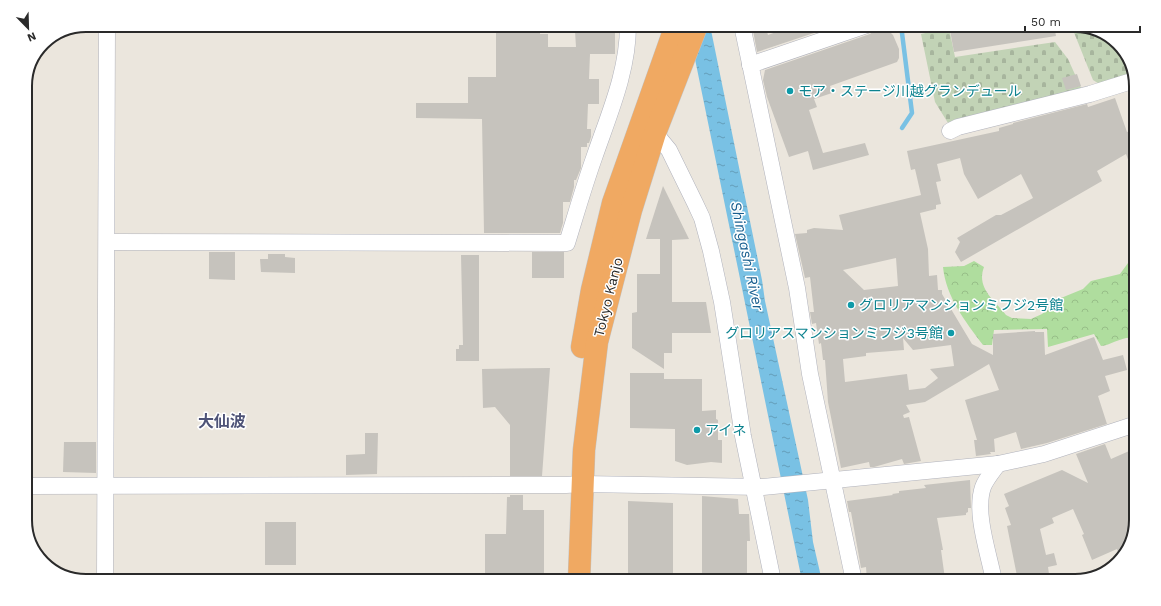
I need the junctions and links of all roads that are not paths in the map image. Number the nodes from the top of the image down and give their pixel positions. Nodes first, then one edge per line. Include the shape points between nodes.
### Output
1 (107, 32) edge
2 (628, 32) edge
3 (673, 32) edge
4 (694, 32) edge
5 (743, 32) edge
6 (847, 32) edge
7 (750, 65) junction
8 (1129, 82) edge
9 (950, 131) dead end
10 (655, 133) junction
11 (107, 242) junction
12 (1129, 426) edge
13 (998, 464) junction
14 (830, 481) junction
15 (574, 484) junction
16 (32, 486) edge
17 (106, 486) junction
18 (758, 487) junction
19 (105, 574) edge
20 (565, 574) edge
21 (578, 574) edge
22 (772, 574) edge
23 (852, 574) edge
24 (993, 574) edge

1 - 11 street
2 - 11 street via 621,80 567,243
3 - 15 highway, Tokyo Kanjo via 613,203 592,290 576,389
4 - 10 highway, Tokyo Kanjo
5 - 7 street
6 - 7 street
7 - 14 street via 797,288
8 - 9 street
10 - 15 highway, Tokyo Kanjo via 631,210 597,342 584,450
10 - 18 street via 669,150 702,218 711,251
11 - 17 street
12 - 13 street via 1044,454
13 - 14 street
13 - 24 street via 984,486 980,499
14 - 18 street
14 - 23 street
15 - 17 street
15 - 18 street
15 - 20 highway, Tokyo Kanjo
15 - 21 highway, Tokyo Kanjo
16 - 17 street
17 - 19 street
18 - 22 street

